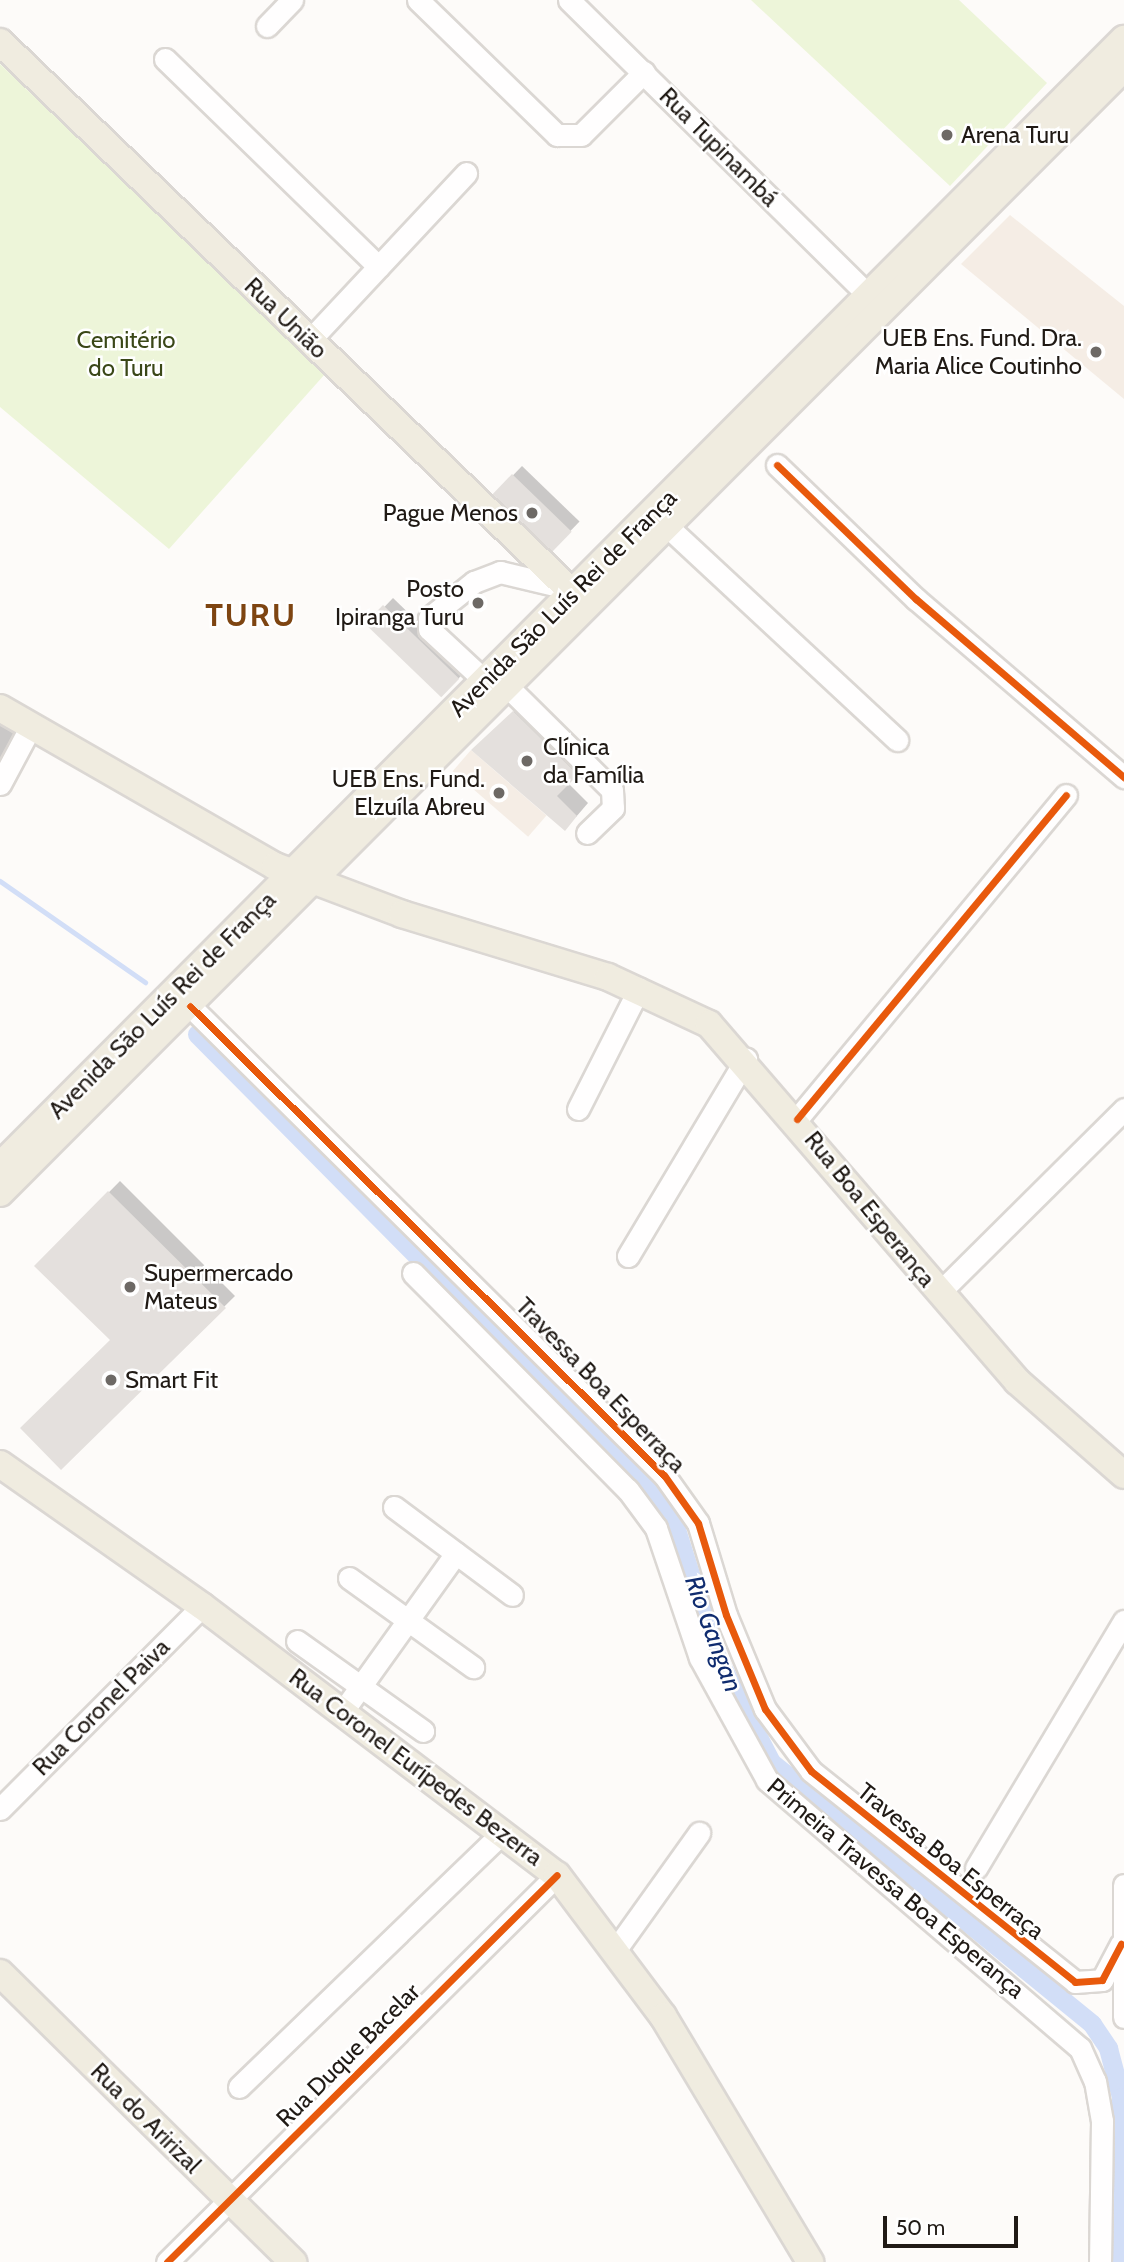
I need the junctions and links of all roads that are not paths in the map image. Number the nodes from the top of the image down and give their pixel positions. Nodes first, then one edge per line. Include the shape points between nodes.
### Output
1 (292, 0) edge
2 (418, 0) edge
3 (569, 0) edge
4 (267, 26) dead end
5 (1124, 39) edge
6 (0, 42) edge
7 (165, 60) dead end
8 (1124, 68) edge
9 (643, 72) junction
10 (466, 173) dead end
11 (379, 267) junction
12 (868, 295) junction
13 (309, 341) junction
14 (777, 465) dead end
15 (668, 527) junction
16 (570, 590) junction
17 (497, 685) junction
18 (0, 708) edge
19 (31, 726) junction
20 (897, 740) dead end
21 (1124, 777) edge
22 (0, 785) edge
23 (1066, 794) dead end
24 (587, 832) dead end
25 (305, 878) junction
26 (639, 989) junction
27 (190, 1006) junction
28 (746, 1059) junction
29 (1124, 1109) edge
30 (578, 1110) dead end
31 (797, 1119) junction
32 (0, 1166) edge
33 (0, 1192) edge
34 (628, 1256) dead end
35 (413, 1273) dead end
36 (939, 1293) junction
37 (0, 1464) edge
38 (1124, 1475) edge
39 (394, 1507) dead end
40 (456, 1553) junction
41 (349, 1578) dead end
42 (512, 1594) dead end
43 (201, 1605) junction
44 (408, 1620) junction
45 (1124, 1621) edge
46 (297, 1641) dead end
47 (473, 1667) dead end
48 (360, 1686) junction
49 (343, 1711) junction
50 (423, 1731) dead end
51 (0, 1809) edge
52 (503, 1832) junction
53 (699, 1833) dead end
54 (976, 1868) dead end
55 (557, 1875) junction
56 (1124, 1885) edge
57 (1121, 1944) junction
58 (616, 1949) junction
59 (0, 1973) edge
60 (1124, 2017) edge
61 (239, 2087) dead end
62 (229, 2201) junction
63 (167, 2262) edge
64 (293, 2262) edge
65 (810, 2262) edge
66 (1100, 2262) edge

1 - 4 street
2 - 9 street via 557,135 581,135
3 - 9 street, Rua Tupinambá
5 - 12 main road, Avenida São Luís Rei de França
6 - 13 main road, Rua União
7 - 11 street
8 - 15 main road, Avenida São Luís Rei de França
9 - 12 street, Rua Tupinambá
10 - 11 street
11 - 13 street
12 - 16 main road, Avenida São Luís Rei de França
13 - 16 main road, Rua União
14 - 21 street via 916,599
15 - 17 main road, Avenida São Luís Rei de França
15 - 20 street
16 - 17 main road, Avenida São Luís Rei de França
16 - 17 street via 500,572 474,582 429,618 429,629
17 - 24 street via 612,790 612,808
17 - 25 main road, Avenida São Luís Rei de França
18 - 19 main road, Rua Boa Esperança
19 - 22 street
19 - 25 main road, Rua Boa Esperança
23 - 31 street
25 - 26 main road, Rua Boa Esperança
25 - 27 main road, Avenida São Luís Rei de França
25 - 32 main road, Avenida São Luís Rei de França
26 - 28 main road, Rua Boa Esperança via 709,1024
26 - 30 street
27 - 33 main road, Avenida São Luís Rei de França
27 - 57 street, Travessa Boa Esperraça via 664,1475 698,1524 726,1615 765,1709 811,1771 1075,1982 1102,1980
28 - 31 main road, Rua Boa Esperança
28 - 34 street
29 - 36 street
31 - 36 main road, Rua Boa Esperança
35 - 66 street, Primeira Travessa Boa Esperança via 628,1490 656,1528 700,1658 767,1780 1080,2049 1095,2081 1102,2121
36 - 38 main road, Rua Boa Esperança via 1017,1381
37 - 43 main road, Rua Coronel Eurípedes Bezerra
39 - 40 street
40 - 42 street
40 - 44 street
41 - 44 street
43 - 49 main road, Rua Coronel Eurípedes Bezerra
43 - 51 street, Rua Coronel Paiva
44 - 47 street
44 - 48 street
45 - 54 street
46 - 48 street
48 - 49 street
48 - 50 street
49 - 52 main road, Rua Coronel Eurípedes Bezerra
52 - 55 main road, Rua Coronel Eurípedes Bezerra
52 - 61 street
53 - 58 street
55 - 58 main road, Rua Coronel Eurípedes Bezerra
55 - 62 street, Rua Duque Bacelar
56 - 57 street
57 - 60 street
58 - 65 main road, Rua Coronel Eurípedes Bezerra via 704,2081
59 - 62 main road, Rua do Aririzal
62 - 63 street, Rua Duque Bacelar
62 - 64 main road, Rua do Aririzal

